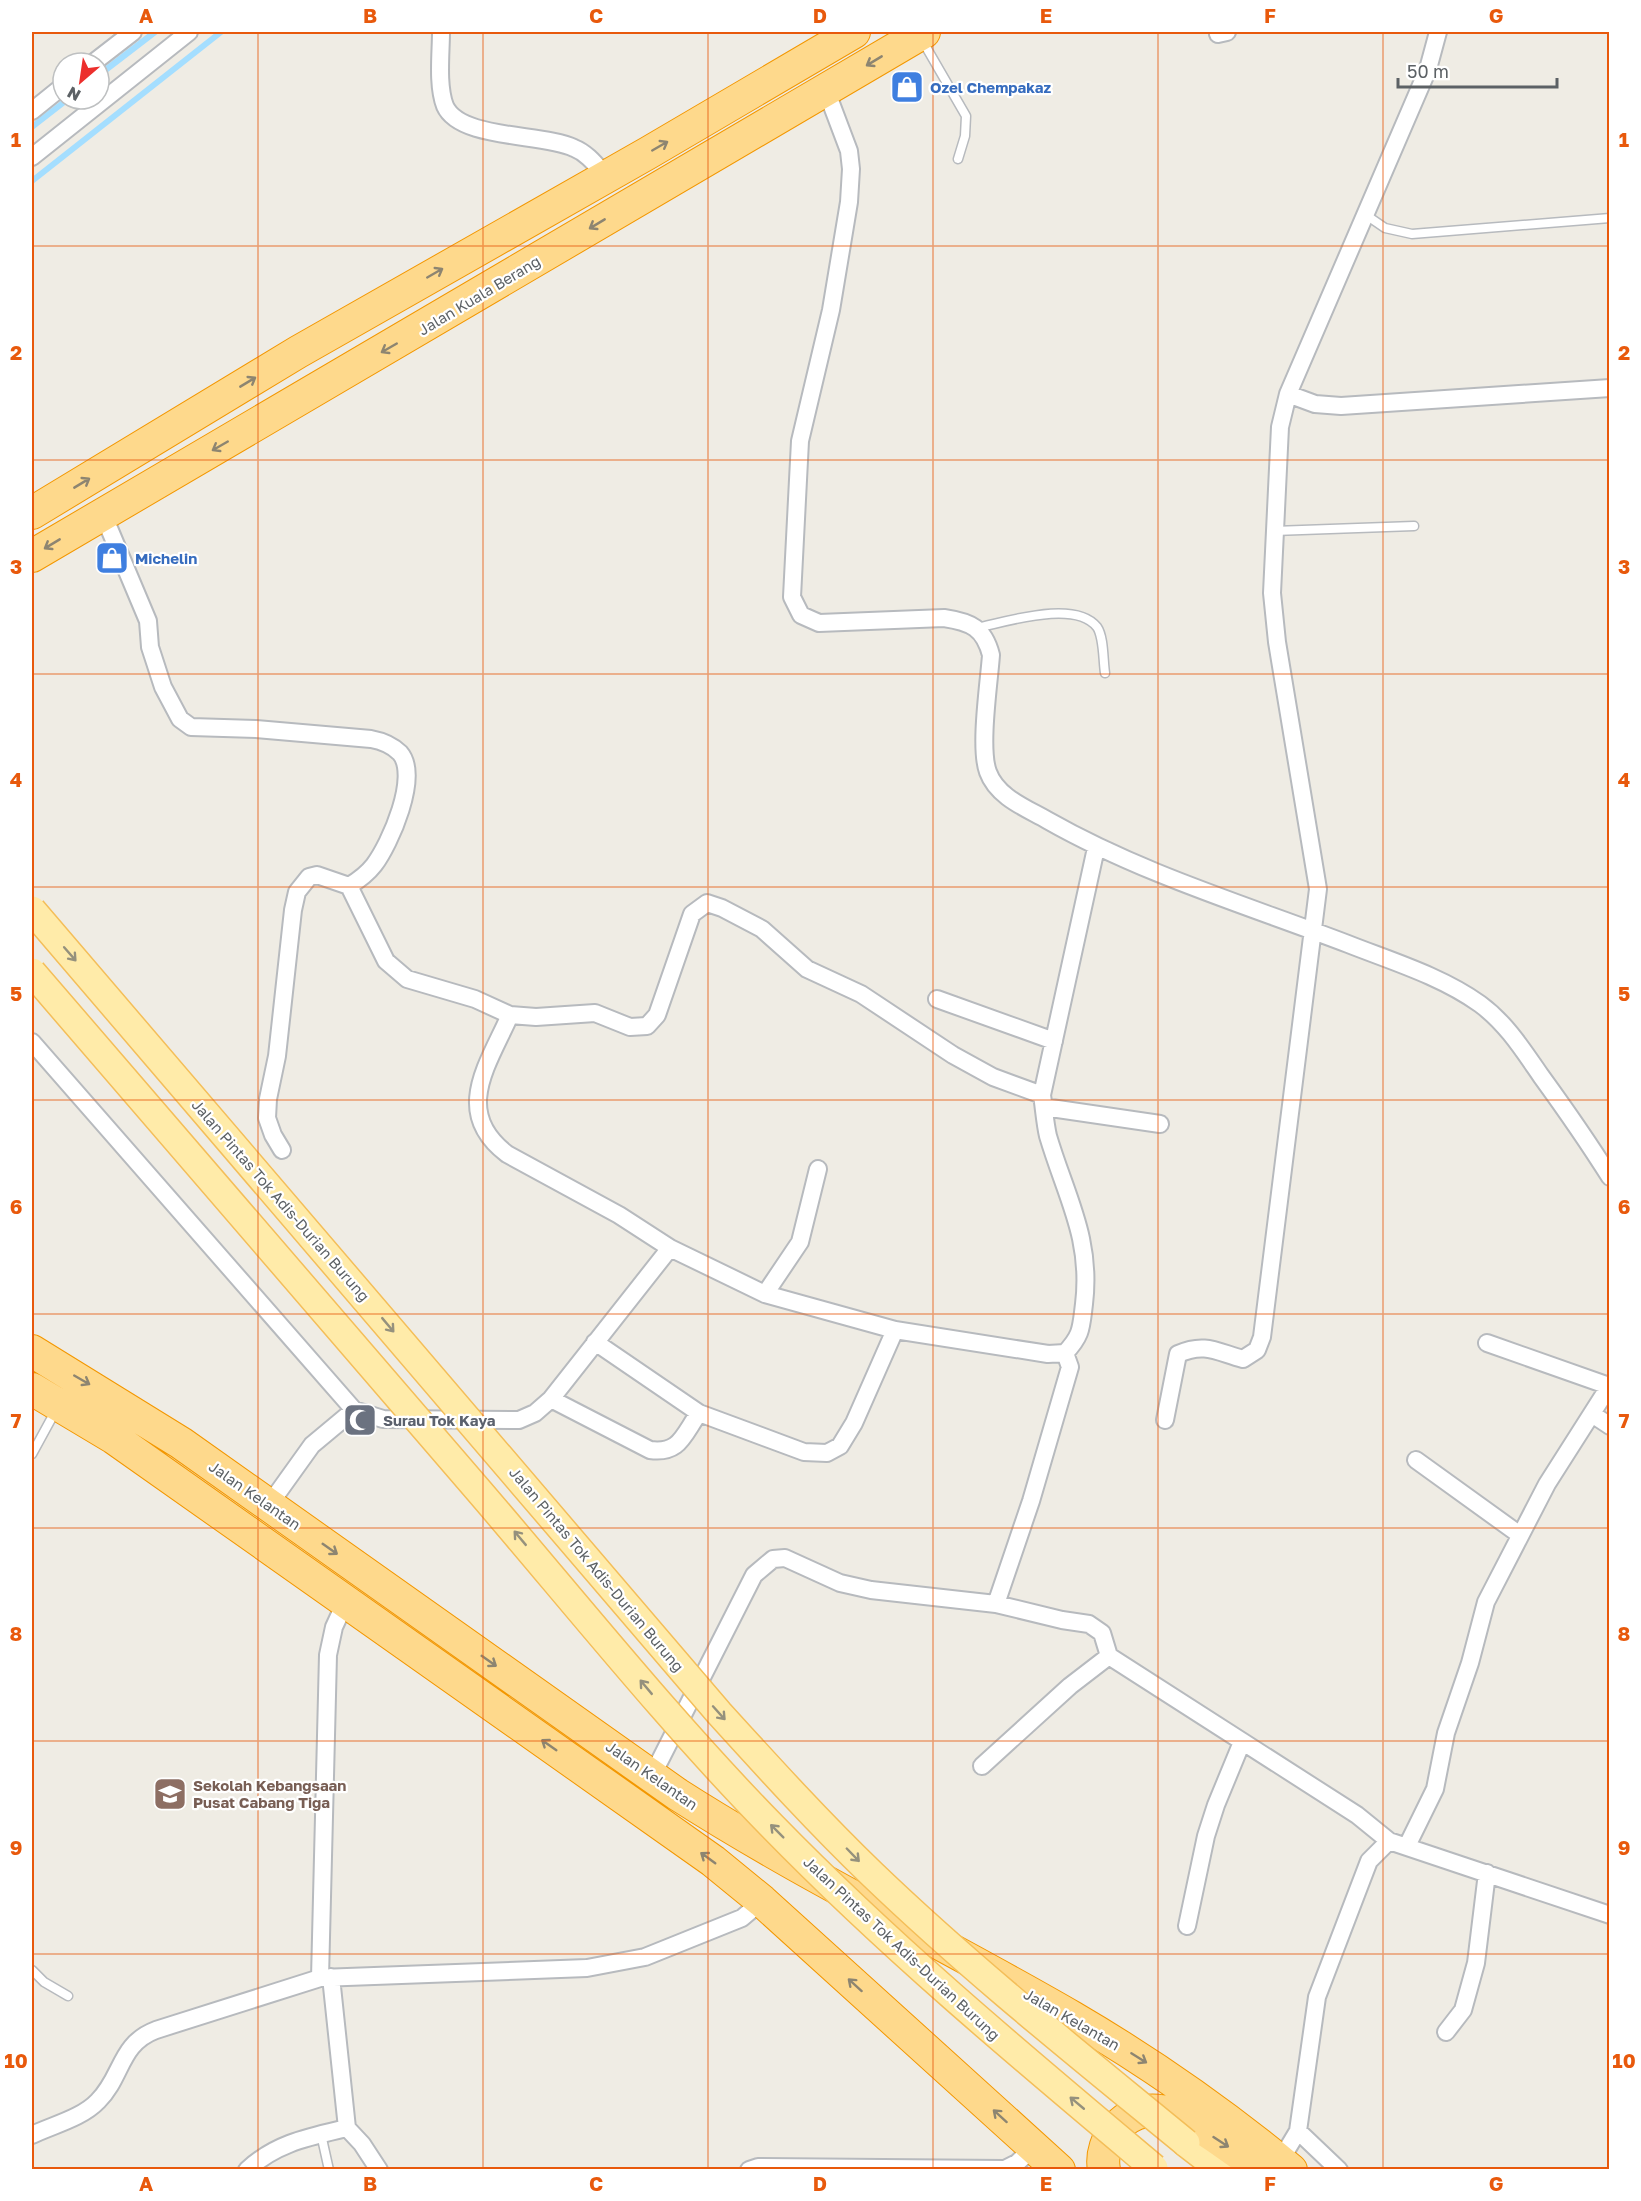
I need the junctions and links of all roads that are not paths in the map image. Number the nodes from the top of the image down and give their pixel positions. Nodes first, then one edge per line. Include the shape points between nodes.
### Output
1 (133, 32) edge
2 (189, 32) edge
3 (441, 32) edge
4 (854, 32) edge
5 (1438, 32) edge
6 (922, 33) edge
7 (821, 41) edge
8 (108, 51) edge
9 (826, 90) junction
10 (51, 96) edge
11 (32, 111) edge
12 (32, 157) edge
13 (958, 159) dead end
14 (615, 170) junction
15 (648, 195) junction
16 (1366, 215) junction
17 (1610, 218) edge
18 (439, 318) junction
19 (298, 352) junction
20 (1610, 388) edge
21 (1288, 394) junction
22 (32, 513) edge
23 (103, 514) junction
24 (1414, 526) dead end
25 (1274, 531) junction
26 (32, 556) edge
27 (976, 628) junction
28 (1105, 673) dead end
29 (1096, 848) junction
30 (350, 886) junction
31 (32, 910) edge
32 (1314, 931) junction
33 (32, 972) edge
34 (937, 999) dead end
35 (510, 1015) junction
36 (32, 1041) edge
37 (1054, 1041) junction
38 (1043, 1101) junction
39 (1160, 1124) dead end
40 (282, 1150) dead end
41 (818, 1169) dead end
42 (1610, 1177) edge
43 (670, 1248) junction
44 (765, 1294) junction
45 (895, 1330) junction
46 (595, 1342) junction
47 (1487, 1343) dead end
48 (32, 1351) edge
49 (1065, 1353) junction
50 (1609, 1386) edge
51 (32, 1389) edge
52 (550, 1399) junction
53 (59, 1404) junction
54 (354, 1410) junction
55 (699, 1413) junction
56 (1592, 1414) junction
57 (1165, 1420) dead end
58 (1610, 1426) edge
59 (32, 1454) edge
60 (1416, 1460) dead end
61 (269, 1505) junction
62 (1520, 1535) junction
63 (346, 1601) junction
64 (996, 1604) junction
65 (1109, 1656) junction
66 (1242, 1742) junction
67 (982, 1766) dead end
68 (652, 1776) junction
69 (1389, 1841) junction
70 (1407, 1846) junction
71 (1486, 1873) junction
72 (762, 1901) junction
73 (1610, 1915) edge
74 (1187, 1926) dead end
75 (32, 1970) edge
76 (326, 1978) junction
77 (68, 1996) dead end
78 (1446, 2032) dead end
79 (347, 2128) junction
80 (1298, 2131) junction
81 (321, 2134) junction
82 (32, 2135) edge
83 (1034, 2147) junction
84 (1278, 2167) edge
85 (247, 2169) edge
86 (329, 2169) edge
87 (379, 2169) edge
88 (749, 2169) edge
89 (1059, 2169) edge
90 (1104, 2169) edge
91 (1156, 2169) edge
92 (1221, 2169) edge
93 (1339, 2169) edge

1 - 8 street
2 - 12 street
3 - 14 street via 442,92 449,112 491,132 556,141
4 - 7 highway
5 - 16 street via 1428,69
6 -> 9 highway, Jalan Kuala Berang
6 - 13 lane via 966,116
14 -> 7 highway
9 - 15 highway, Jalan Kuala Berang
9 - 27 street via 849,152 849,202 831,310 800,441 792,597 801,615 819,623 944,618
10 - 11 street
14 - 15 highway via 622,190 632,196
19 -> 14 highway
15 -> 18 highway, Jalan Kuala Berang
16 - 17 lane via 1385,228 1412,234
16 - 21 street
18 - 19 highway via 422,307 405,306
18 -> 23 highway, Jalan Kuala Berang
22 -> 19 highway
20 - 21 street via 1341,406 1316,404
21 - 25 street via 1280,428
23 -> 26 highway, Jalan Kuala Berang
23 - 30 street via 148,621 150,647 163,687 180,719 191,727 371,739 401,754 406,779 400,811 374,864
24 - 25 lane
25 - 32 street via 1272,593 1318,889
27 - 28 lane via 1047,614 1087,618 1098,629
27 - 29 street via 987,640 991,655 985,755 995,786
29 - 32 street via 1197,890
29 - 37 street
30 - 35 street via 386,961 407,979 476,999
30 - 40 street via 317,874 309,877 297,892 268,1100 267,1118
31 -> 92 main road, Jalan Pintas Tok Adis-Durian Burung, bridge via 719,1713 799,1800 873,1875 1014,2002
32 - 42 street via 1453,988 1480,1004 1509,1029
32 - 57 street via 1262,1338 1257,1350 1243,1359 1207,1347 1192,1347 1178,1354
91 -> 33 main road, Jalan Pintas Tok Adis-Durian Burung, bridge via 997,2037 769,1824 689,1737
34 - 37 street
35 - 38 street via 589,1013 630,1027 647,1026 657,1015 692,914 707,903 762,929 807,969 861,994 953,1055
35 - 43 street via 478,1088 476,1107 481,1127 492,1143 507,1154 619,1215
36 - 54 street
37 - 38 street
38 - 39 street
38 - 49 street via 1048,1134 1085,1254 1080,1338
41 - 44 street via 800,1242
43 - 44 street
43 - 46 street
44 - 45 street
45 - 49 street via 1048,1354
45 - 55 street via 854,1423 840,1446 827,1453 804,1452
46 - 52 street
46 - 55 street
47 - 50 street
48 -> 61 highway, Jalan Kelantan via 161,1431
49 - 64 street via 1070,1367
50 - 56 street
51 - 53 highway
52 - 54 street via 535,1413 519,1420 383,1419
52 - 55 street via 650,1450 664,1452 675,1447
53 - 59 lane
53 - 63 highway via 114,1438
54 - 61 street via 312,1445
56 - 58 street
56 - 62 street
60 - 62 street
61 -> 68 highway, Jalan Kelantan
62 - 70 street via 1486,1602 1446,1733 1435,1790
72 -> 63 highway via 713,1861
63 - 76 street via 334,1627 328,1655
64 - 65 street via 1089,1624 1102,1633
64 - 68 street via 871,1590 840,1583 796,1561 773,1559 754,1575
65 - 66 street
65 - 67 street
66 - 69 street via 1357,1815
66 - 74 street via 1210,1826
68 -> 84 highway, Jalan Kelantan via 754,1843 1071,2017 1182,2086
69 - 70 street
69 - 80 street via 1369,1861 1317,1997
70 - 71 street
71 - 73 street
71 - 78 street via 1476,1963 1463,2010
72 - 76 street via 742,1918 619,1964
83 -> 72 highway
75 - 77 lane
76 - 79 street
76 - 82 street via 140,2036 97,2103
79 - 81 street
79 - 87 street
80 - 84 street
80 - 93 street
81 - 85 street via 279,2146
81 - 86 lane
83 - 88 street via 1005,2169 829,2165
83 - 89 highway
90 -> 84 highway via 1105,2147 1112,2133 1123,2121 1154,2110 1171,2112

